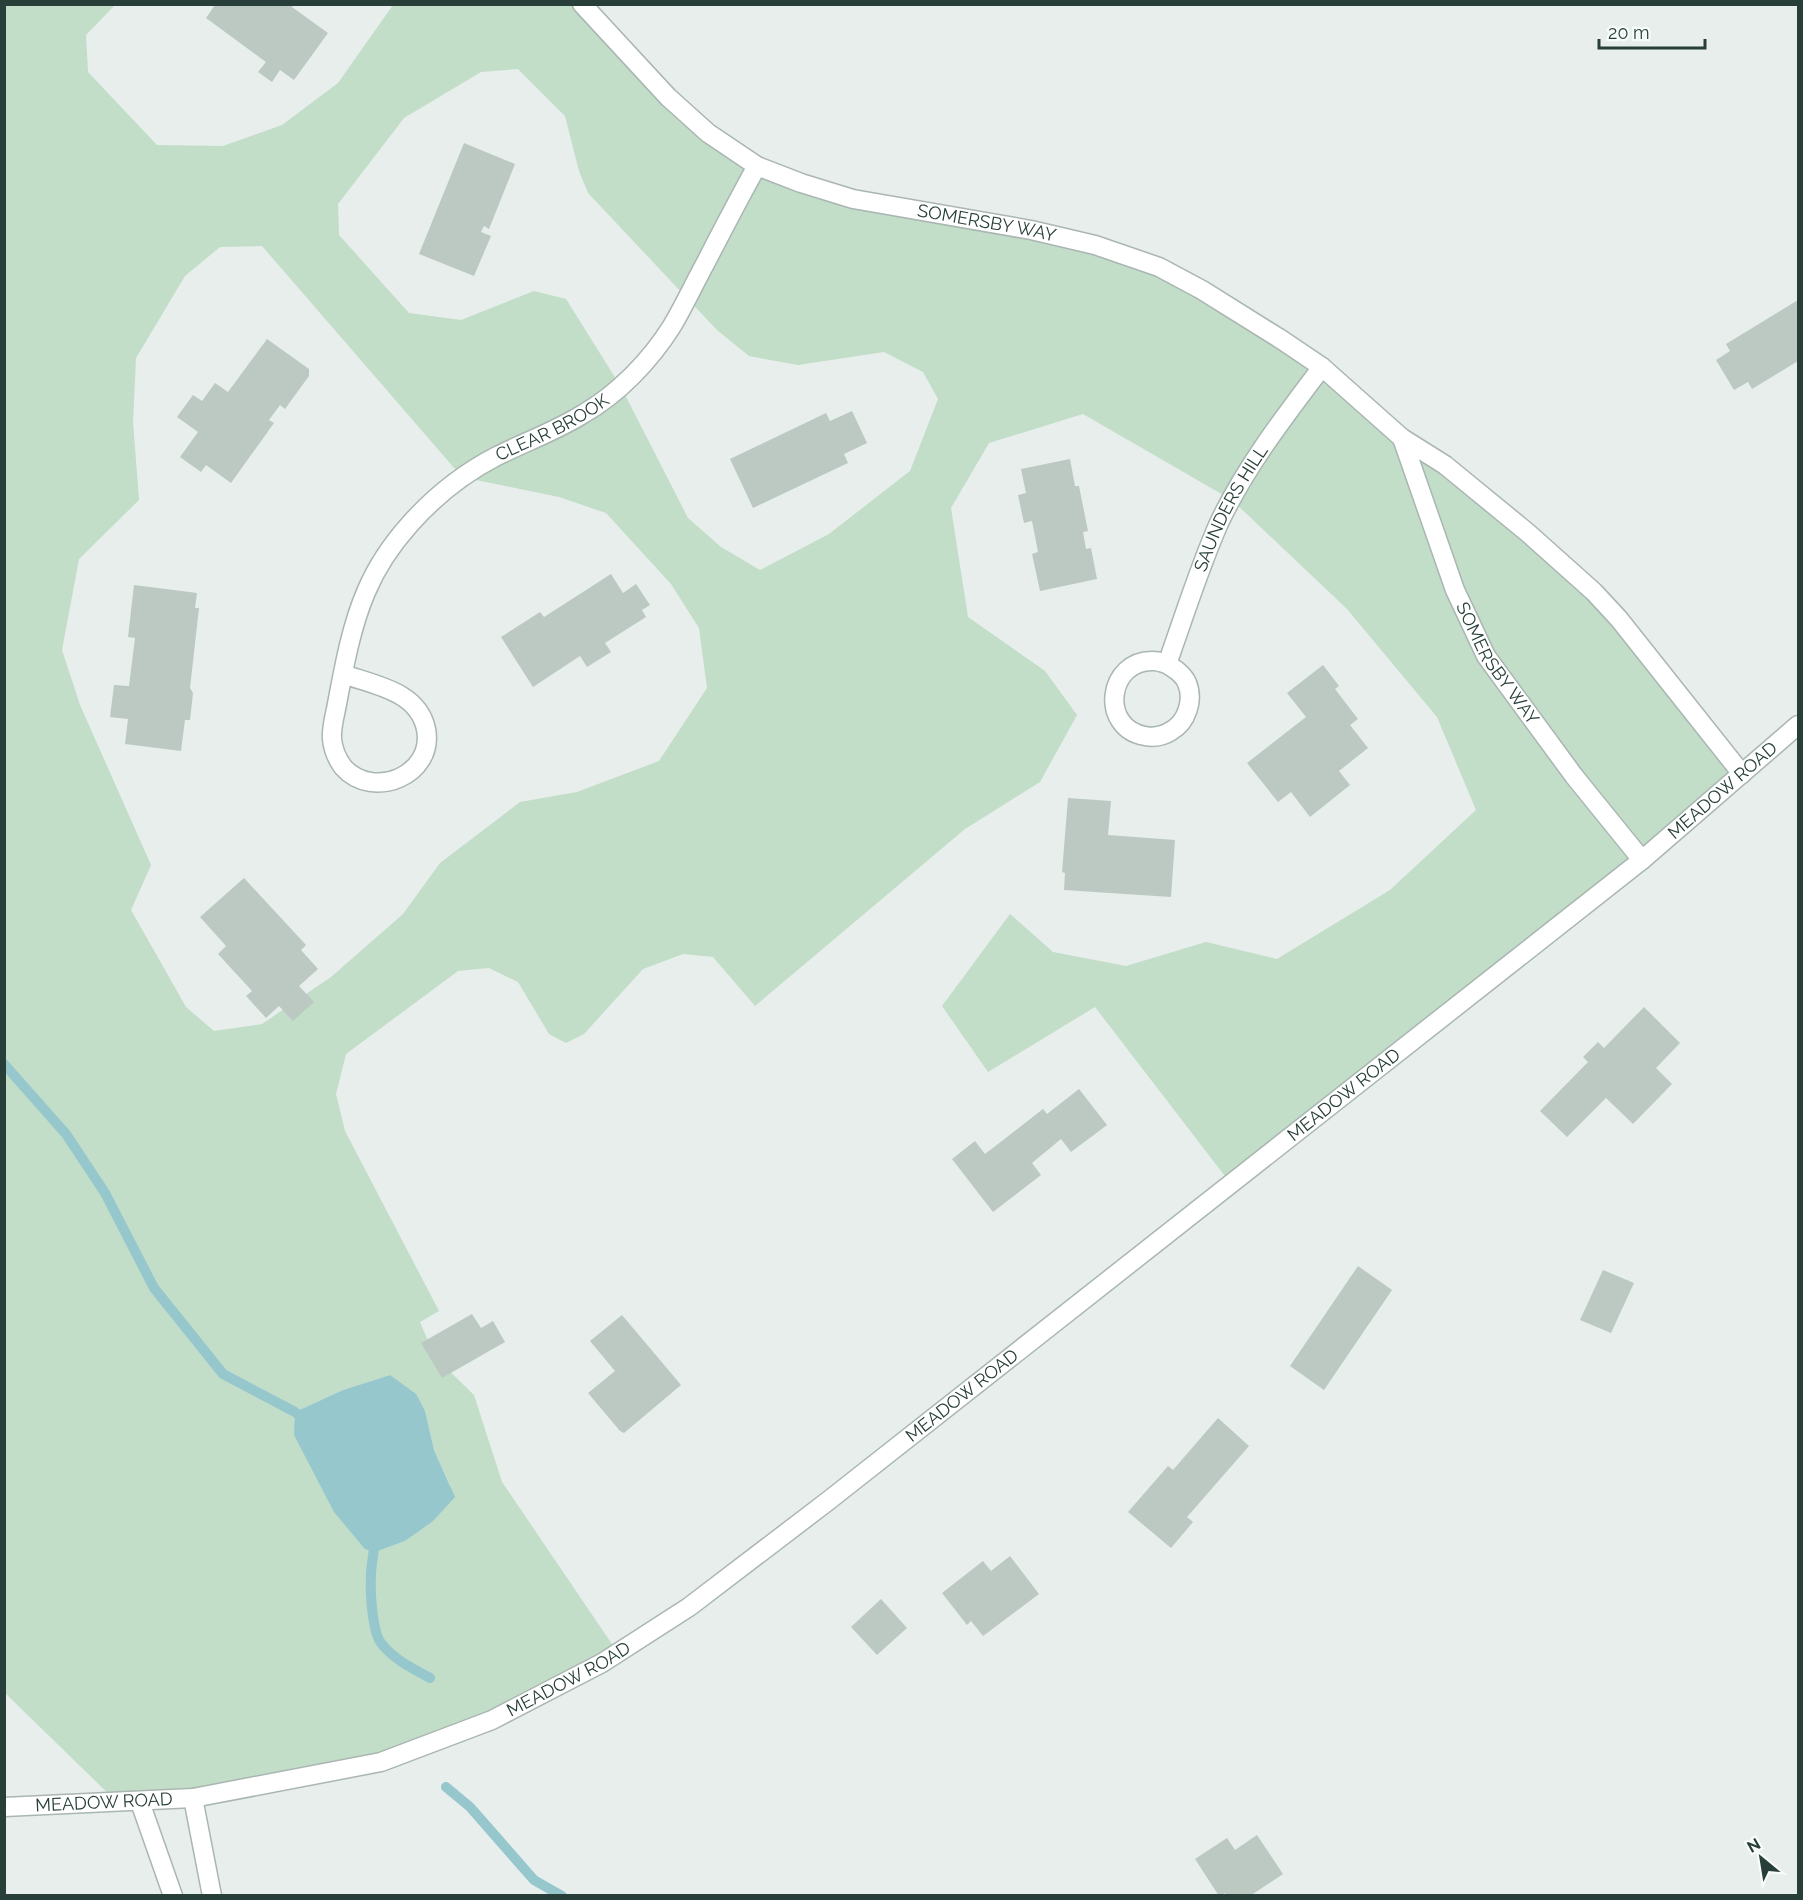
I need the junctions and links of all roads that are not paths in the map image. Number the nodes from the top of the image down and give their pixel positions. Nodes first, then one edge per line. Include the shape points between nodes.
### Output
1 (582, 4) edge
2 (757, 166) junction
3 (1322, 367) junction
4 (1402, 438) junction
5 (1167, 664) junction
6 (343, 674) junction
7 (1798, 725) edge
8 (1742, 774) junction
9 (1642, 860) junction
10 (193, 1798) junction
11 (140, 1802) junction
12 (4, 1807) edge
13 (173, 1896) edge
14 (212, 1896) edge

1 - 2 street, SOMERSBY WAY via 668,97 708,133
2 - 3 street, SOMERSBY WAY via 853,199 1031,230 1095,245 1158,267 1202,290
2 - 6 street, CLEAR BROOK via 671,327 621,387 583,414 462,477 409,525 366,591
3 - 4 street, SOMERSBY WAY
3 - 5 street, SAUNDERS HILL via 1248,469 1220,522
4 - 8 street, SOMERSBY WAY via 1445,465 1594,592
4 - 9 street, SOMERSBY WAY via 1455,590 1486,656
5 - 5 street via 1141,663 1120,677 1113,699 1115,711 1129,730 1152,737 1164,735 1184,720 1190,695 1186,682
6 - 6 street, CLEAR BROOK via 332,737 335,754 348,771 368,782 397,780 419,761 425,747 423,718 401,694
7 - 8 street, MEADOW ROAD
8 - 9 street, MEADOW ROAD
9 - 10 street, MEADOW ROAD via 689,1607 602,1663 492,1720 381,1762
10 - 11 street, MEADOW ROAD
10 - 14 street
11 - 12 street, MEADOW ROAD
11 - 13 street

